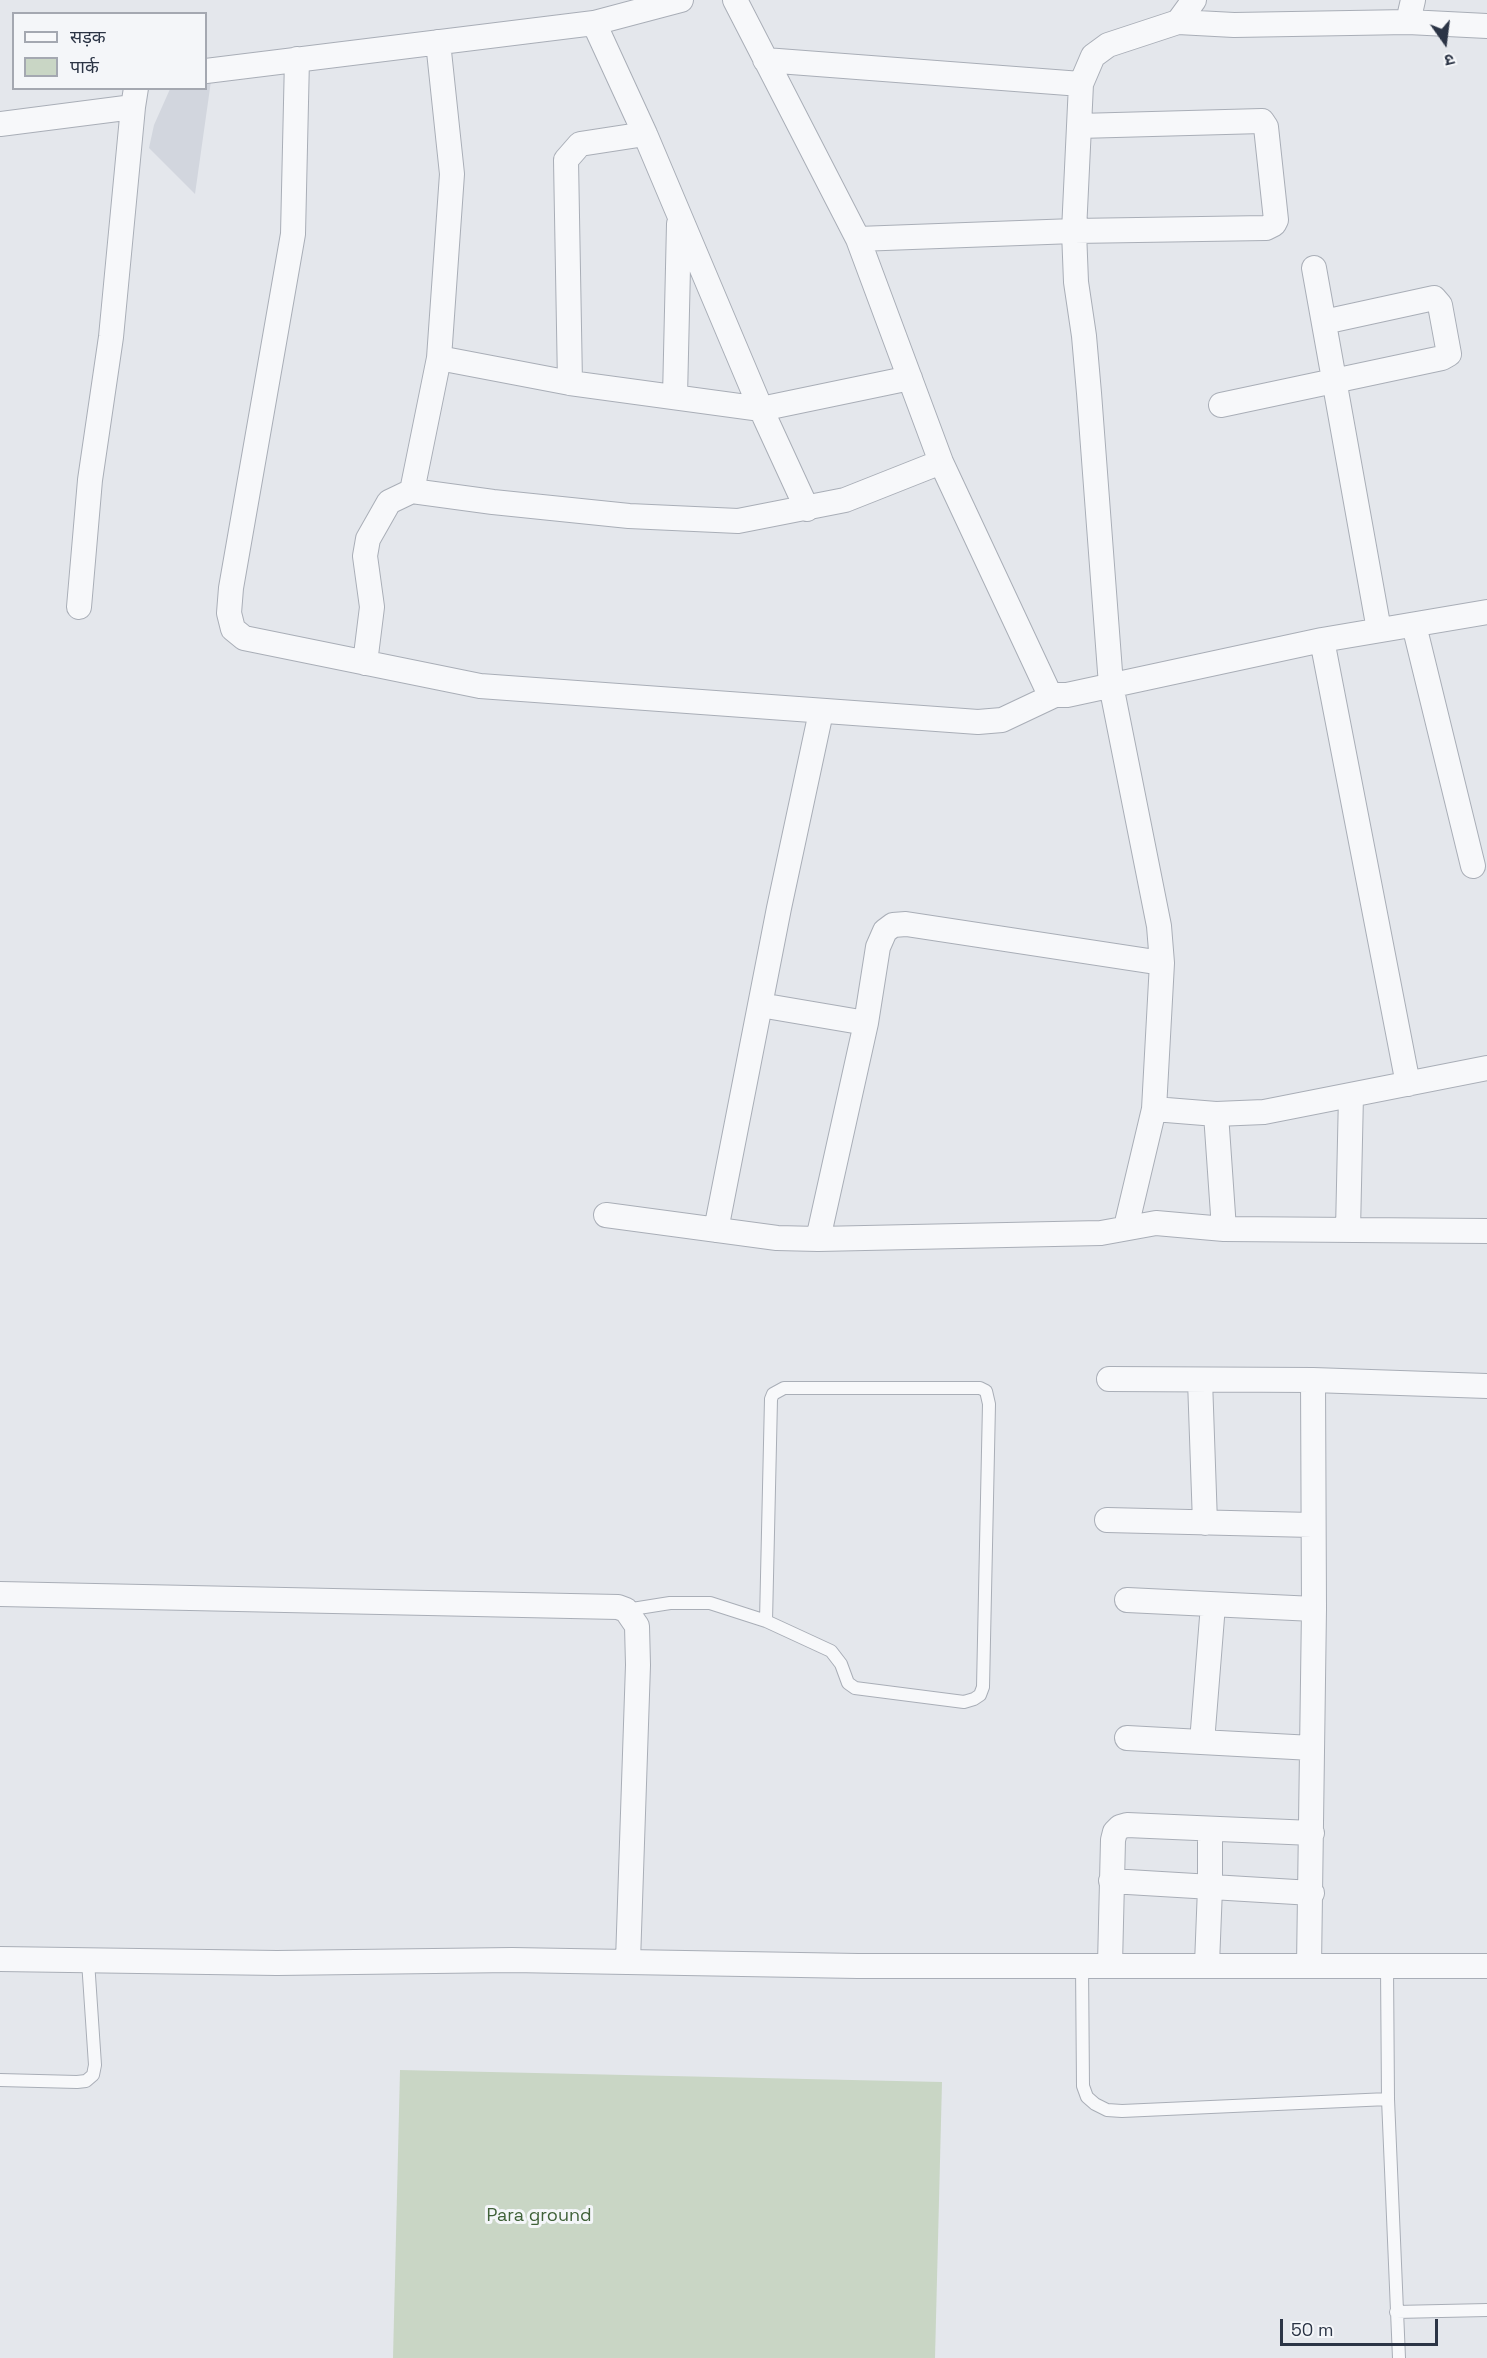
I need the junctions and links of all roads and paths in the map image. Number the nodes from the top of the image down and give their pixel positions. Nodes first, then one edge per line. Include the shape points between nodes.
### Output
1 (681, 0) edge
2 (735, 0) edge
3 (1194, 0) edge
4 (1411, 11) edge
5 (594, 22) junction
6 (1178, 22) junction
7 (1487, 26) edge
8 (438, 42) junction
9 (297, 59) junction
10 (765, 60) junction
11 (207, 71) edge
12 (1081, 84) junction
13 (135, 98) edge
14 (0, 124) edge
15 (1080, 126) junction
16 (645, 134) junction
17 (680, 216) junction
18 (1074, 231) junction
19 (858, 239) junction
20 (1314, 268) dead end
21 (1324, 322) junction
22 (439, 358) junction
23 (910, 378) junction
24 (1334, 381) junction
25 (570, 383) junction
26 (675, 397) junction
27 (1221, 405) dead end
28 (761, 409) junction
29 (941, 462) junction
30 (412, 491) junction
31 (807, 509) junction
32 (79, 607) dead end
33 (1487, 612) edge
34 (1414, 625) junction
35 (1379, 630) junction
36 (1322, 640) junction
37 (364, 663) junction
38 (1111, 686) junction
39 (1055, 695) junction
40 (821, 712) junction
41 (1473, 866) dead end
42 (1162, 963) junction
43 (760, 1005) junction
44 (866, 1023) junction
45 (1487, 1068) edge
46 (1408, 1084) junction
47 (1351, 1095) junction
48 (1154, 1109) junction
49 (1216, 1114) junction
50 (606, 1215) dead end
51 (1126, 1227) junction
52 (1224, 1229) junction
53 (716, 1230) junction
54 (1348, 1230) junction
55 (1487, 1231) edge
56 (818, 1239) junction
57 (1109, 1379) dead end
58 (1200, 1380) junction
59 (1313, 1380) junction
60 (1487, 1386) edge
61 (1107, 1520) dead end
62 (1205, 1523) junction
63 (1312, 1525) junction
64 (0, 1594) edge
65 (1127, 1600) dead end
66 (1213, 1605) junction
67 (1314, 1609) junction
68 (626, 1610) junction
69 (766, 1621) junction
70 (1127, 1738) dead end
71 (1202, 1742) junction
72 (1312, 1748) junction
73 (1210, 1829) junction
74 (1312, 1833) junction
75 (1111, 1881) junction
76 (1210, 1888) junction
77 (1312, 1893) junction
78 (0, 1959) edge
79 (88, 1960) junction
80 (628, 1961) junction
81 (1110, 1964) junction
82 (1207, 1964) junction
83 (1082, 1965) junction
84 (1309, 1966) junction
85 (1487, 1966) edge
86 (1387, 1967) junction
87 (0, 2080) edge
88 (1388, 2099) junction
89 (1487, 2310) edge
90 (1396, 2313) junction
91 (1399, 2358) edge

1 - 5 street
2 - 10 street
3 - 6 street
4 - 6 street via 1234,24
4 - 7 street
5 - 8 street
5 - 16 street
6 - 12 street via 1107,45 1093,56
8 - 9 street
8 - 22 street via 452,174
9 - 11 street
9 - 37 street via 292,234 229,613 233,629 244,638
10 - 12 street
10 - 19 street
12 - 15 street
13 - 14 street
13 - 32 street
15 - 18 street
15 - 18 street via 1262,122 1266,127 1276,220 1266,228
16 - 17 street
16 - 25 street via 580,144 566,160
17 - 26 street
17 - 28 street
18 - 19 street
18 - 38 street
19 - 23 street
20 - 21 street
21 - 24 street
21 - 24 street via 1434,298 1440,305 1449,350 1442,358
22 - 25 street
22 - 30 street
23 - 28 street
23 - 29 street
24 - 27 street
24 - 35 street
25 - 26 street
26 - 28 street
28 - 31 street
29 - 31 street via 846,500
29 - 39 street via 1046,688
30 - 31 street via 651,517 738,521
30 - 37 street via 389,502 368,539 365,556 372,607
33 - 34 street
34 - 35 street
34 - 41 street
35 - 36 street
36 - 38 street
36 - 46 street
37 - 40 street via 480,686
38 - 39 street
38 - 42 street via 1159,926
39 - 40 street via 1002,720 978,722
40 - 43 street
42 - 44 street via 893,925 885,931 878,947
42 - 48 street
43 - 44 street
43 - 53 street
44 - 56 street
45 - 46 street
46 - 47 street
47 - 49 street via 1264,1112
47 - 54 street
48 - 49 street
48 - 51 street
49 - 52 street
50 - 53 street
51 - 52 street via 1156,1223
51 - 56 street via 1101,1233
52 - 54 street
53 - 56 street
54 - 55 street
57 - 58 street
58 - 59 street
58 - 62 street
59 - 60 street
59 - 63 street
61 - 62 street
62 - 63 street
63 - 67 street
64 - 68 street
65 - 66 street
66 - 67 street
66 - 71 street
67 - 72 street
68 - 69 lane via 703,1602
68 - 80 street via 637,1626 638,1665
69 - 69 lane via 831,1651 855,1688 964,1702 980,1695 990,1404 986,1391 784,1388 774,1394
70 - 71 street
71 - 72 street
72 - 74 street
73 - 74 street
73 - 75 street via 1120,1827 1113,1840
73 - 76 street
74 - 77 street
75 - 76 street
75 - 81 street
76 - 77 street
76 - 82 street
77 - 84 street
78 - 79 street
79 - 80 street
79 - 87 lane via 93,2074 86,2081 76,2082
80 - 83 street
81 - 82 street
81 - 83 street
82 - 84 street
83 - 88 lane via 1083,2086 1087,2097 1107,2110
84 - 86 street
85 - 86 street
86 - 88 lane
88 - 90 lane
89 - 90 lane
90 - 91 lane

